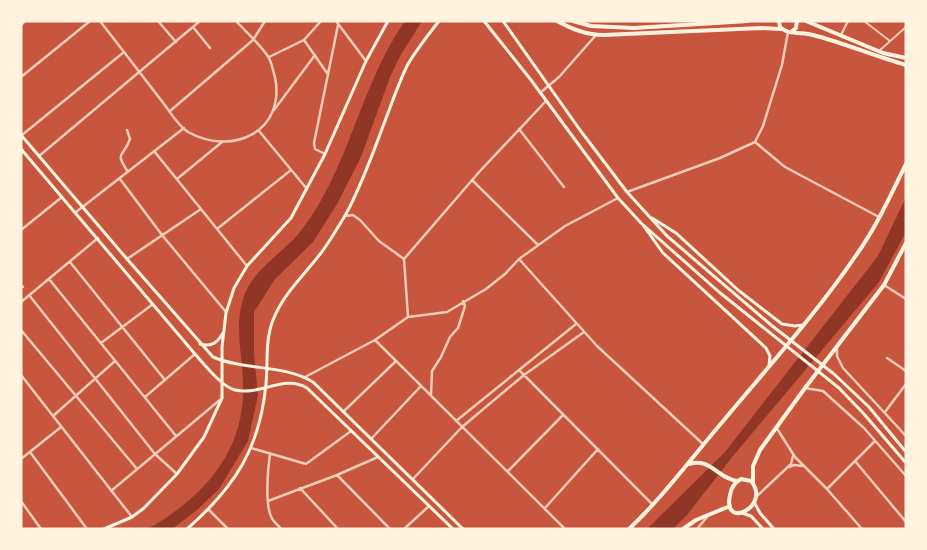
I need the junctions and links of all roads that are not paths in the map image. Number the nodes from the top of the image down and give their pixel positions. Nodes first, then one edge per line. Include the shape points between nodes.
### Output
1 (25, 21) edge
2 (90, 21) edge
3 (100, 21) edge
4 (158, 21) edge
5 (200, 21) edge
6 (236, 21) edge
7 (264, 21) edge
8 (321, 21) edge
9 (388, 21) edge
10 (439, 21) edge
11 (484, 21) edge
12 (503, 21) edge
13 (557, 21) edge
14 (573, 21) edge
15 (607, 21) edge
16 (748, 21) edge
17 (779, 21) edge
18 (797, 21) edge
19 (806, 21) edge
20 (848, 21) edge
21 (864, 21) edge
22 (337, 23) edge
23 (818, 23) edge
24 (21, 25) edge
25 (193, 27) junction
26 (605, 27) junction
27 (906, 27) edge
28 (782, 29) junction
29 (789, 32) junction
30 (596, 35) junction
31 (841, 36) junction
32 (253, 40) junction
33 (304, 40) junction
34 (890, 41) junction
35 (176, 42) junction
36 (210, 48) dead end
37 (879, 51) junction
38 (124, 52) junction
39 (315, 55) junction
40 (269, 58) junction
41 (906, 58) edge
42 (366, 61) junction
43 (906, 65) edge
44 (21, 70) edge
45 (140, 72) junction
46 (327, 73) junction
47 (23, 75) edge
48 (549, 86) junction
49 (540, 93) junction
50 (546, 101) junction
51 (273, 111) junction
52 (170, 112) junction
53 (184, 128) junction
54 (520, 129) junction
55 (127, 130) dead end
56 (258, 131) junction
57 (22, 135) edge
58 (223, 142) junction
59 (754, 142) junction
60 (21, 149) edge
61 (154, 152) junction
62 (324, 154) junction
63 (39, 156) junction
64 (906, 164) edge
65 (291, 170) junction
66 (128, 172) junction
67 (120, 179) junction
68 (177, 179) junction
69 (472, 180) junction
70 (564, 187) dead end
71 (307, 189) junction
72 (627, 192) junction
73 (62, 197) junction
74 (618, 198) junction
75 (82, 207) junction
76 (201, 208) junction
77 (76, 212) junction
78 (648, 215) junction
79 (345, 216) junction
80 (879, 218) junction
81 (641, 223) junction
82 (217, 229) junction
83 (21, 230) edge
84 (162, 236) junction
85 (98, 238) junction
86 (906, 244) edge
87 (538, 245) junction
88 (127, 259) junction
89 (404, 259) junction
90 (519, 259) junction
91 (70, 262) junction
92 (247, 266) junction
93 (49, 279) junction
94 (884, 285) junction
95 (29, 296) junction
96 (906, 299) edge
97 (463, 301) junction
98 (21, 302) edge
99 (153, 304) junction
100 (226, 313) junction
101 (408, 317) junction
102 (576, 324) junction
103 (803, 325) junction
104 (122, 327) junction
105 (21, 330) edge
106 (224, 330) junction
107 (584, 332) junction
108 (375, 340) junction
109 (101, 343) junction
110 (200, 343) junction
111 (837, 346) junction
112 (195, 354) junction
113 (887, 358) dead end
114 (115, 361) junction
115 (396, 361) junction
116 (223, 362) junction
117 (769, 368) junction
118 (268, 370) junction
119 (519, 370) junction
120 (906, 371) edge
121 (21, 375) edge
122 (524, 376) junction
123 (305, 377) junction
124 (95, 378) junction
125 (165, 380) junction
126 (223, 383) junction
127 (906, 384) edge
128 (421, 386) junction
129 (805, 388) junction
130 (266, 389) junction
131 (76, 395) junction
132 (431, 395) junction
133 (144, 397) junction
134 (222, 398) junction
135 (343, 412) junction
136 (885, 412) junction
137 (563, 414) junction
138 (53, 416) junction
139 (456, 421) junction
140 (354, 422) junction
141 (61, 427) junction
142 (462, 427) junction
143 (776, 427) junction
144 (349, 429) junction
145 (176, 436) junction
146 (906, 436) edge
147 (371, 439) junction
148 (875, 441) junction
149 (704, 444) junction
150 (251, 448) junction
151 (598, 449) junction
152 (30, 452) junction
153 (906, 452) edge
154 (155, 454) junction
155 (270, 454) junction
156 (793, 454) junction
157 (378, 457) junction
158 (21, 459) edge
159 (855, 461) junction
160 (906, 463) edge
161 (687, 464) junction
162 (804, 466) junction
163 (787, 467) junction
164 (137, 469) junction
165 (508, 470) junction
166 (177, 474) junction
167 (337, 475) junction
168 (906, 476) edge
169 (413, 479) junction
170 (738, 480) junction
171 (753, 483) junction
172 (407, 485) junction
173 (300, 488) junction
174 (827, 489) junction
175 (111, 490) junction
176 (754, 500) junction
177 (21, 501) edge
178 (268, 501) junction
179 (653, 505) junction
180 (429, 506) junction
181 (730, 506) junction
182 (545, 508) junction
183 (209, 510) junction
184 (710, 513) junction
185 (742, 513) junction
186 (132, 517) junction
187 (906, 522) edge
188 (277, 525) junction
189 (41, 529) edge
190 (87, 529) edge
191 (104, 529) edge
192 (187, 529) edge
193 (228, 529) edge
194 (274, 529) edge
195 (281, 529) edge
196 (338, 529) edge
197 (390, 529) edge
198 (404, 529) edge
199 (453, 529) edge
200 (464, 529) edge
201 (565, 529) edge
202 (629, 529) edge
203 (684, 529) edge
204 (697, 529) edge
205 (763, 529) edge
206 (774, 529) edge
207 (862, 529) edge

1 - 24 street
2 - 47 street
3 - 38 street
4 - 35 street
5 - 25 street
6 - 32 street
7 - 32 street
8 - 33 street
9 - 42 main road
10 - 79 main road via 402,77
11 - 49 main road
12 - 48 main road
13 - 30 main road
14 - 26 main road
15 - 26 street
16 - 26 main road
17 - 28 main road
18 - 29 main road via 796,28
19 - 23 main road
20 - 31 street
21 - 34 street
22 - 42 street
22 - 46 street
23 - 31 main road
25 - 35 street
25 - 36 street
27 - 34 street
28 - 29 main road
28 - 30 main road
29 - 43 main road via 832,40
29 - 59 street via 763,126
30 - 48 street
31 - 37 main road
32 - 40 street
32 - 52 street
33 - 39 street
33 - 40 street
34 - 37 street
35 - 45 street
37 - 41 main road
38 - 45 street
38 - 57 street
39 - 46 street
39 - 51 street
40 - 51 street via 277,96
42 - 62 main road
44 - 47 street
45 - 52 street
45 - 63 street
46 - 62 street via 314,145
48 - 49 street
48 - 72 main road
49 - 50 main road
50 - 54 street
50 - 74 main road
51 - 56 street
52 - 53 street
53 - 58 street via 205,140
53 - 61 street
54 - 69 street
54 - 70 street
55 - 66 street via 130,139 120,159
56 - 58 street via 238,140
56 - 65 street
57 - 63 main road
58 - 68 street
59 - 72 street
59 - 80 street via 785,167
60 - 73 main road
61 - 66 street
61 - 68 street
62 - 71 main road
63 - 75 main road
64 - 80 main road
65 - 71 street
65 - 82 street
66 - 67 street
67 - 75 street
67 - 84 street
68 - 76 street
69 - 87 street
69 - 89 street
71 - 92 main road via 291,218
72 - 78 main road
73 - 77 main road
73 - 83 street
74 - 81 main road
74 - 87 street via 565,226
75 - 77 street
75 - 88 main road
76 - 82 street
76 - 84 street
77 - 85 main road
78 - 103 main road via 676,233 738,290 782,324
78 - 153 main road via 667,236 771,325 834,374 869,407
79 - 89 street via 354,215 379,241
79 - 118 main road via 276,312 269,336
80 - 103 main road via 858,254
81 - 117 main road via 663,253 766,348 770,356
81 - 160 main road via 761,327 828,379 864,414
82 - 92 street
84 - 88 street
84 - 100 street
85 - 91 street
85 - 99 main road
86 - 94 main road
87 - 90 street
88 - 110 main road
89 - 101 street
90 - 97 street via 486,289
90 - 102 street
91 - 93 street
91 - 104 street
92 - 100 main road via 234,288
93 - 95 street
93 - 109 street
94 - 96 street
94 - 111 main road
95 - 98 street
95 - 124 street
97 - 101 street via 447,312
97 - 132 street via 465,306 458,328 432,371
99 - 104 street
99 - 112 main road
100 - 106 main road
101 - 108 street
102 - 107 street
102 - 119 street
103 - 117 main road
104 - 109 street
104 - 125 street
105 - 131 street
106 - 110 main road via 217,343
106 - 116 main road
107 - 122 street
107 - 149 street
108 - 115 street
108 - 123 street
109 - 114 street
110 - 116 main road via 214,358
111 - 129 main road
111 - 136 street via 842,368
112 - 125 street
112 - 126 main road
113 - 120 street
114 - 124 street
114 - 133 street
115 - 128 street
115 - 135 street
116 - 118 main road
116 - 126 main road
117 - 149 main road
118 - 123 main road
118 - 130 main road
119 - 122 street
119 - 139 street
121 - 138 street
122 - 137 street
122 - 142 street
123 - 135 main road
124 - 131 street
124 - 154 street
125 - 133 street
126 - 130 main road via 236,390
126 - 134 main road
127 - 136 street
128 - 132 street
128 - 147 street
129 - 143 main road
129 - 148 street via 824,391
130 - 144 main road via 296,382 307,388
130 - 150 main road
131 - 138 street
131 - 164 street
132 - 139 street
133 - 145 street
134 - 145 street
134 - 166 main road via 204,437
135 - 140 main road
136 - 146 street
137 - 151 street
137 - 165 street
138 - 141 street
139 - 142 street
140 - 144 main road
140 - 147 main road
141 - 152 street
141 - 175 street
142 - 165 street
142 - 169 street
143 - 156 street
143 - 171 main road via 756,457
144 - 155 street via 308,464
144 - 157 main road
145 - 154 street
147 - 169 main road
148 - 159 street
148 - 168 street
149 - 161 main road
150 - 155 street
150 - 183 main road via 234,480
151 - 179 street
151 - 182 street
152 - 158 street
152 - 190 street
154 - 164 street
154 - 166 street
155 - 178 street
156 - 162 street
156 - 163 street
157 - 167 street
157 - 172 main road
159 - 174 street
159 - 187 street
161 - 170 main road via 701,462 722,476
161 - 179 main road
162 - 163 street
162 - 174 street
163 - 176 street
164 - 175 street
165 - 182 street
166 - 186 main road
167 - 173 street
167 - 197 street
169 - 172 main road
169 - 200 main road
170 - 171 main road via 746,479
170 - 181 main road via 730,492
171 - 176 main road
172 - 180 main road
173 - 178 street
173 - 196 street
174 - 207 street
175 - 186 street
176 - 185 main road
176 - 206 main road
177 - 189 street
178 - 188 street via 270,516
179 - 202 main road
180 - 198 street
180 - 199 main road
181 - 184 main road
181 - 185 main road via 735,512
182 - 201 street
183 - 192 main road
183 - 193 street
184 - 203 main road
184 - 204 street
185 - 205 main road via 751,516
186 - 191 main road
188 - 194 street
188 - 195 street

